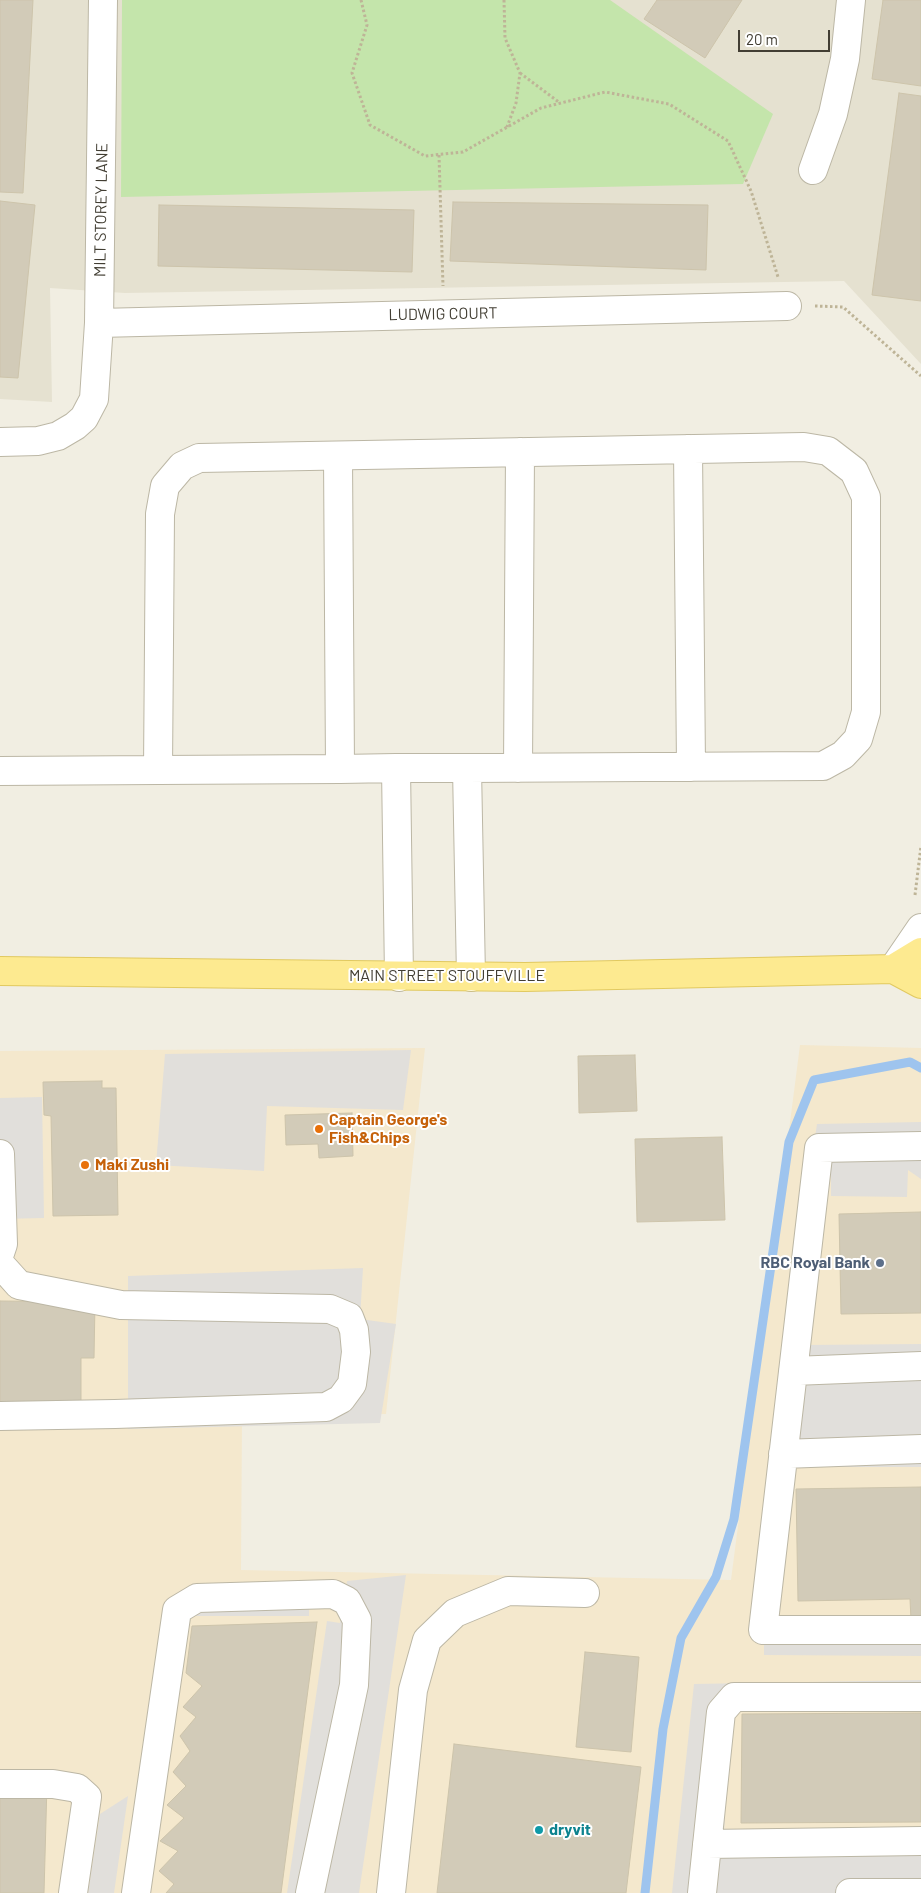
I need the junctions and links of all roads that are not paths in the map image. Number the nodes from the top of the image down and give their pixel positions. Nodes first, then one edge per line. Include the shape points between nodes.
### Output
1 (103, 0) edge
2 (851, 0) edge
3 (813, 170) dead end
4 (787, 306) road end
5 (99, 323) junction
6 (0, 442) edge
7 (688, 450) junction
8 (520, 452) junction
9 (338, 456) junction
10 (691, 766) junction
11 (396, 768) junction
12 (467, 768) junction
13 (518, 768) junction
14 (340, 769) junction
15 (158, 770) junction
16 (0, 771) edge
17 (921, 928) edge
18 (921, 952) edge
19 (893, 968) junction
20 (0, 971) edge
21 (471, 976) junction
22 (399, 977) junction
23 (921, 984) edge
24 (921, 1146) edge
25 (0, 1154) edge
26 (0, 1252) edge
27 (0, 1264) edge
28 (921, 1366) edge
29 (793, 1371) junction
30 (0, 1416) edge
31 (921, 1449) edge
32 (783, 1454) junction
33 (585, 1593) dead end
34 (921, 1630) edge
35 (921, 1697) edge
36 (0, 1784) edge
37 (921, 1841) edge
38 (707, 1844) junction
39 (73, 1893) edge
40 (136, 1893) edge
41 (310, 1893) edge
42 (391, 1893) edge
43 (702, 1893) edge
44 (850, 1893) edge
45 (921, 1893) edge

1 - 5 street, MILT STOREY LANE
2 - 3 street via 845,59 833,114
4 - 5 street, LUDWIG COURT
5 - 6 street, MILT STOREY LANE via 95,393 84,418 70,430 51,439
7 - 8 street
7 - 10 street
7 - 10 street via 804,447 828,451 854,471 866,497 866,712 858,739 843,755 823,766
8 - 9 street
8 - 13 street
9 - 14 street
9 - 15 street via 200,458 182,466 165,486 160,514
10 - 13 street
11 - 12 street
11 - 14 street
11 - 22 street
12 - 13 street
12 - 21 street
14 - 15 street
15 - 16 street
17 - 19 street
18 - 19 main road, MAIN STREET STOUFFVILLE
19 - 21 main road, MAIN STREET STOUFFVILLE
19 - 23 main road
20 - 22 main road, MAIN STREET STOUFFVILLE
21 - 22 main road, MAIN STREET STOUFFVILLE
24 - 29 street via 818,1148
25 - 26 street via 3,1244
27 - 30 street via 19,1285 121,1304 330,1309 349,1317 356,1352 352,1384 342,1399 326,1407
28 - 29 street
29 - 32 street
31 - 32 street
32 - 34 street via 763,1630
33 - 42 street via 508,1591 455,1613 427,1640 413,1690
35 - 38 street via 734,1697 721,1712
36 - 39 street via 53,1784 77,1788 87,1797
37 - 38 street
38 - 43 street
40 - 41 street via 177,1610 197,1598 333,1594 347,1601 356,1620 354,1684
44 - 45 street

